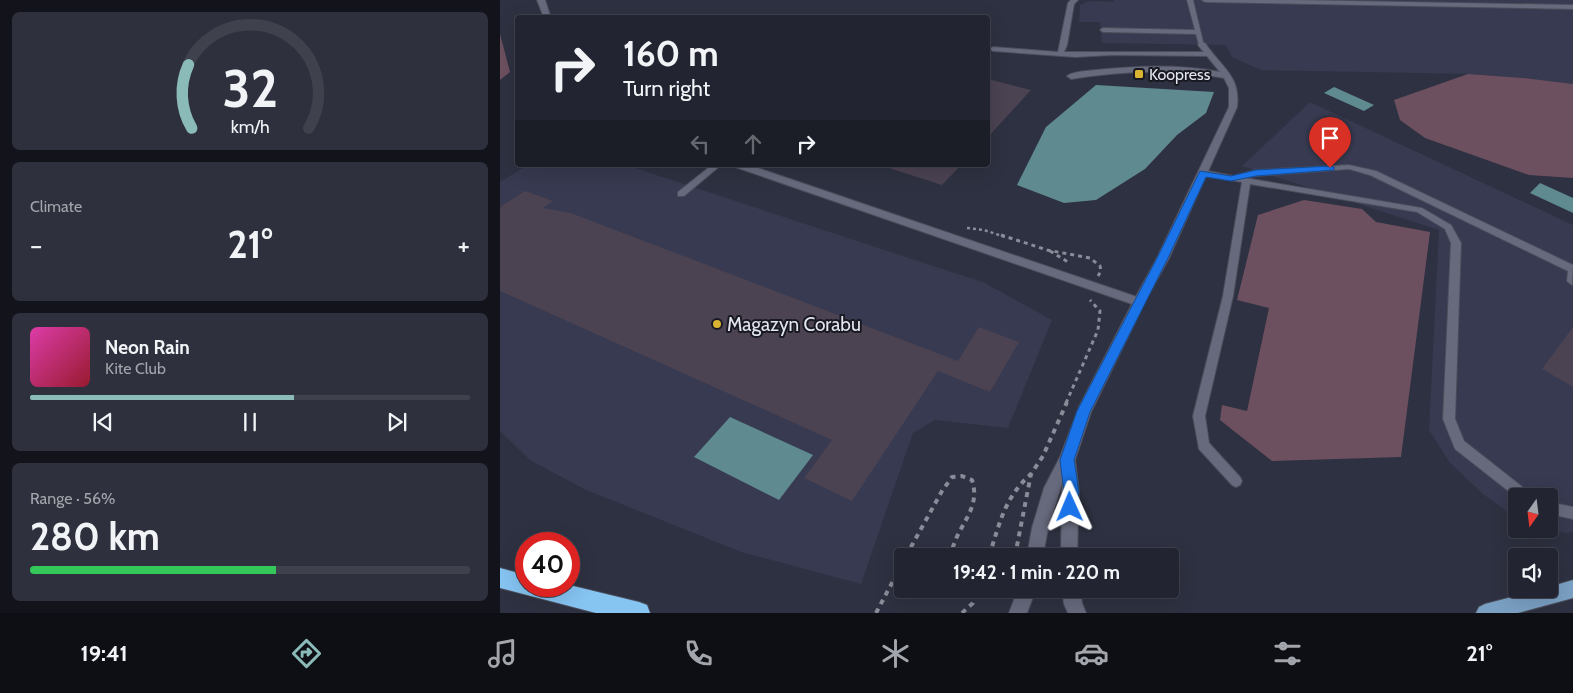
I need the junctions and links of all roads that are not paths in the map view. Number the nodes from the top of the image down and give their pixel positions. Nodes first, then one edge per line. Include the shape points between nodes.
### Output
1 (541, 0) edge
2 (1075, 0) edge
3 (1190, 0) edge
4 (1205, 0) edge
5 (1474, 0) edge
6 (1479, 5) junction
7 (1573, 7) edge
8 (547, 15) edge
9 (1103, 30) dead end
10 (1198, 32) junction
11 (1202, 45) joint
12 (993, 49) dead end
13 (1061, 53) junction
14 (1208, 54) junction
15 (1071, 76) dead end
16 (1228, 76) junction
17 (715, 167) edge
18 (745, 167) edge
19 (1203, 173) junction
20 (1231, 178) junction
21 (1246, 181) junction
22 (681, 194) dead end
23 (1573, 270) edge
24 (1572, 281) edge
25 (1139, 302) junction
26 (1067, 460) junction
27 (1236, 481) dead end
28 (1515, 488) edge
29 (1558, 510) edge
30 (1573, 513) edge
31 (1036, 548) edge
32 (1069, 548) edge
33 (500, 578) edge
34 (515, 582) edge
35 (1573, 588) edge
36 (573, 597) edge
37 (1024, 598) edge
38 (1072, 598) edge
39 (639, 613) edge
40 (1018, 613) edge
41 (1077, 613) edge
42 (1485, 613) edge

1 - 8 street
2 - 13 lane via 1071,3
3 - 10 lane
4 - 6 lane
5 - 6 lane
6 - 7 lane
9 - 10 lane
10 - 11 lane
11 - 14 street
12 - 13 lane
13 - 14 lane
14 - 16 street
15 - 16 street via 1119,70 1204,71
16 - 19 street via 1236,95 1233,107
17 - 22 lane
18 - 25 street via 1095,281
19 - 20 lane
19 - 25 street
20 - 21 lane
20 - 23 lane via 1256,173 1349,167 1373,173
21 - 27 lane via 1228,296 1199,416 1203,445
21 - 28 lane via 1419,210 1448,227 1456,243 1449,419 1459,445
23 - 24 lane
25 - 26 street via 1084,411
26 - 31 street via 1052,488
26 - 32 street via 1071,492
29 - 30 lane
33 - 34 highway
35 - 42 main road
36 - 39 highway
37 - 40 street
38 - 41 street

